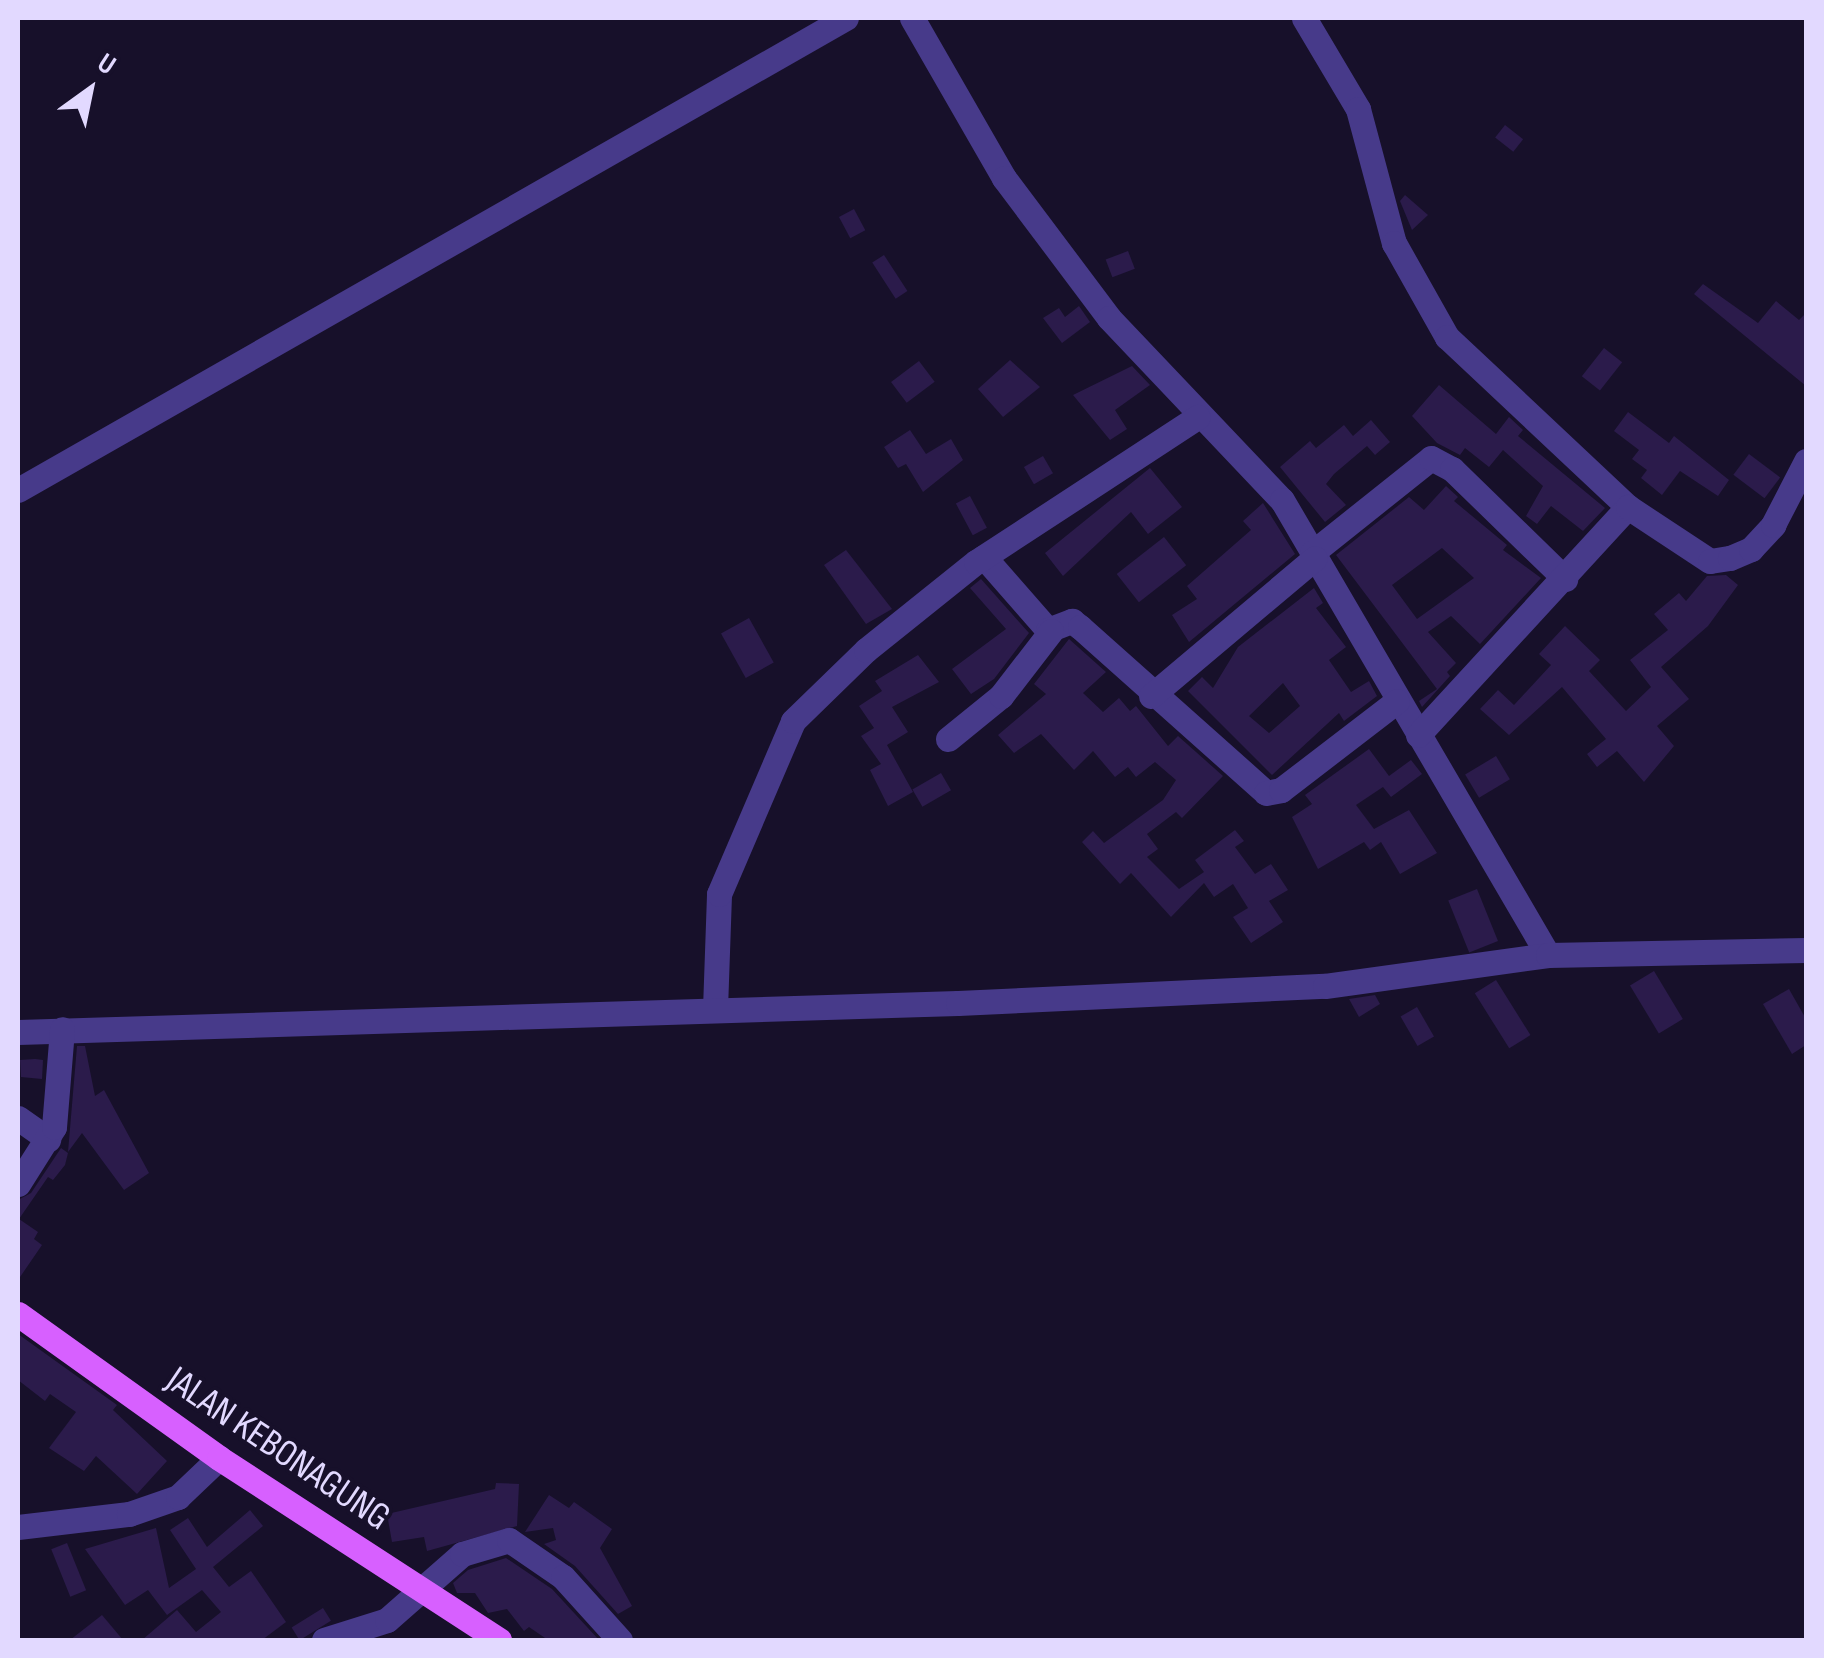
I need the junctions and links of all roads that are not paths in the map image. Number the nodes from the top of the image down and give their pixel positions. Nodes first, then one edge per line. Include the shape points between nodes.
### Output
1 (846, 18) edge
2 (912, 18) edge
3 (1304, 18) edge
4 (1198, 418) junction
5 (1806, 461) edge
6 (18, 490) edge
7 (1628, 507) junction
8 (1314, 555) junction
9 (984, 557) junction
10 (1564, 579) junction
11 (1051, 631) junction
12 (1152, 696) junction
13 (1397, 701) junction
14 (1418, 735) junction
15 (948, 739) dead end
16 (1806, 950) edge
17 (1548, 955) junction
18 (715, 1009) junction
19 (62, 1029) junction
20 (18, 1032) edge
21 (18, 1118) edge
22 (48, 1139) junction
23 (18, 1184) edge
24 (18, 1314) edge
25 (219, 1458) junction
26 (18, 1527) edge
27 (422, 1590) junction
28 (324, 1640) edge
29 (499, 1640) edge
30 (620, 1640) edge

1 - 6 street
2 - 4 street via 1004,178 1108,318
3 - 7 street via 1359,112 1394,243 1446,337
4 - 8 street via 1282,500
4 - 9 street
5 - 7 street via 1774,525 1751,549 1730,558 1710,561
7 - 10 street
8 - 10 street via 1431,458 1452,469
8 - 12 street
8 - 13 street
9 - 11 street
9 - 18 street via 831,681 778,745 719,894
10 - 14 street
11 - 12 street via 1072,622
11 - 15 street via 1001,696
12 - 13 street via 1266,793 1281,790
13 - 14 street
14 - 17 street
16 - 17 street
17 - 18 street via 1325,986
18 - 19 street
19 - 20 street
19 - 22 street
21 - 22 street
22 - 23 street
24 - 25 main road, JALAN KEBONAGUNG
25 - 26 street via 178,1496 130,1514
25 - 27 main road, JALAN KEBONAGUNG
27 - 28 street via 387,1620
27 - 29 main road, JALAN KEBONAGUNG
27 - 30 street via 462,1554 509,1540 553,1568

